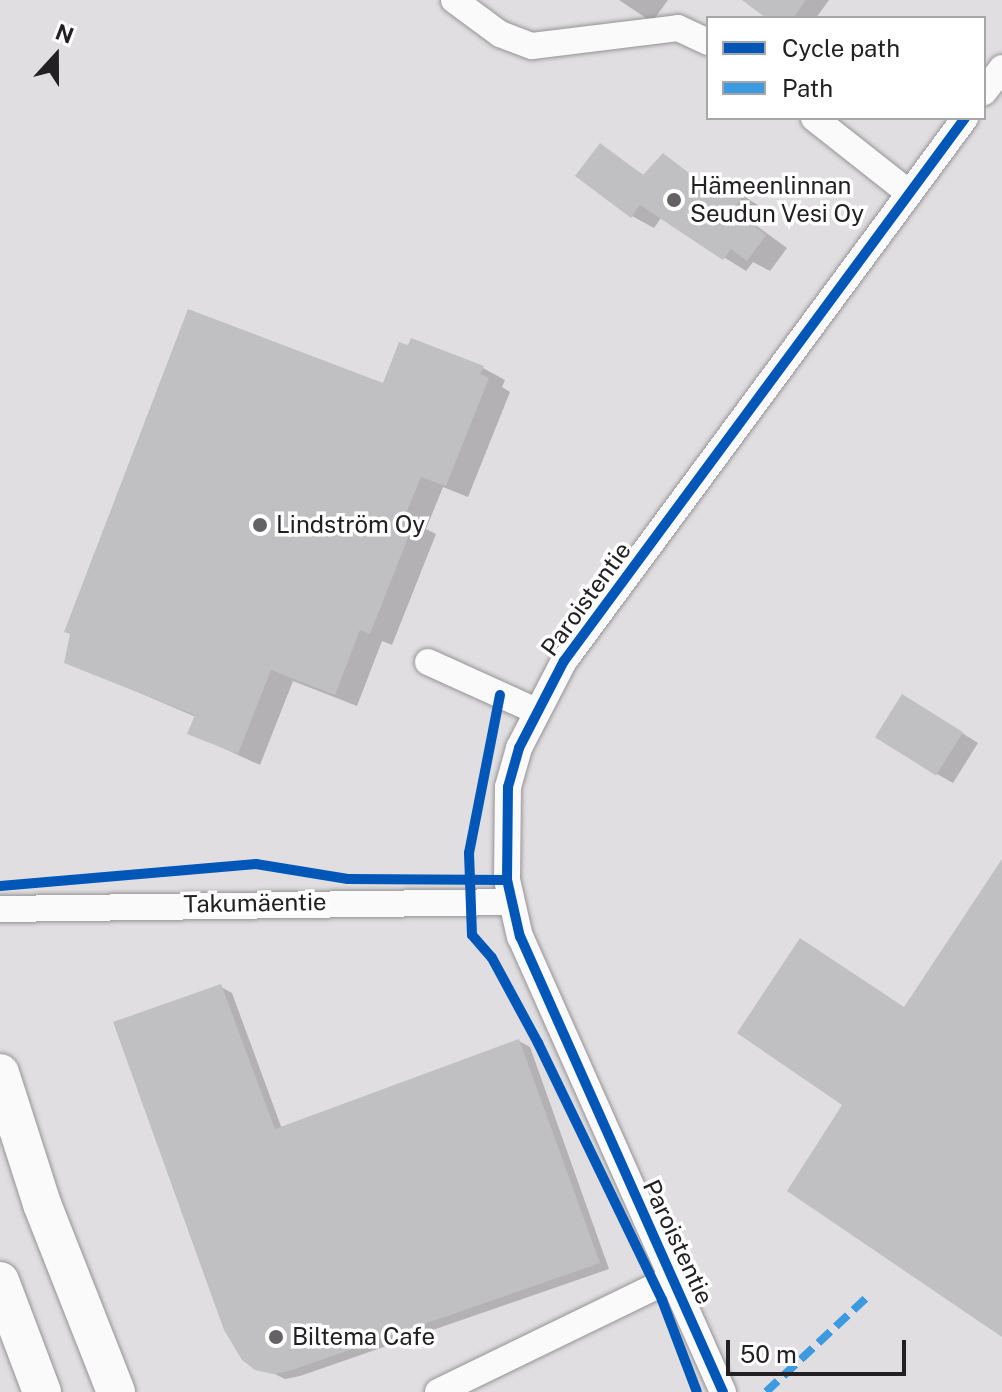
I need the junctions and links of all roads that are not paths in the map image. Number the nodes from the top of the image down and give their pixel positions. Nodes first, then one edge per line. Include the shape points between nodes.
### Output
1 (454, 0) edge
2 (706, 41) edge
3 (1002, 68) edge
4 (986, 89) edge
5 (817, 120) edge
6 (964, 120) edge
7 (909, 193) junction
8 (428, 662) dead end
9 (536, 711) junction
10 (511, 902) junction
11 (0, 909) edge
12 (0, 1073) edge
13 (673, 1278) junction
14 (0, 1281) edge
15 (42, 1392) edge
16 (116, 1392) edge
17 (438, 1392) edge
18 (723, 1392) edge

1 - 2 street via 500,34 532,46 678,28
3 - 4 street
5 - 7 street
6 - 7 street, Paroistentie
7 - 9 street, Paroistentie via 564,661
8 - 9 street
9 - 10 street, Paroistentie via 508,787
10 - 11 street, Takumäentie
10 - 13 street, Paroistentie via 539,985
12 - 16 highway via 42,1204
13 - 17 street
13 - 18 street, Paroistentie
14 - 15 highway

